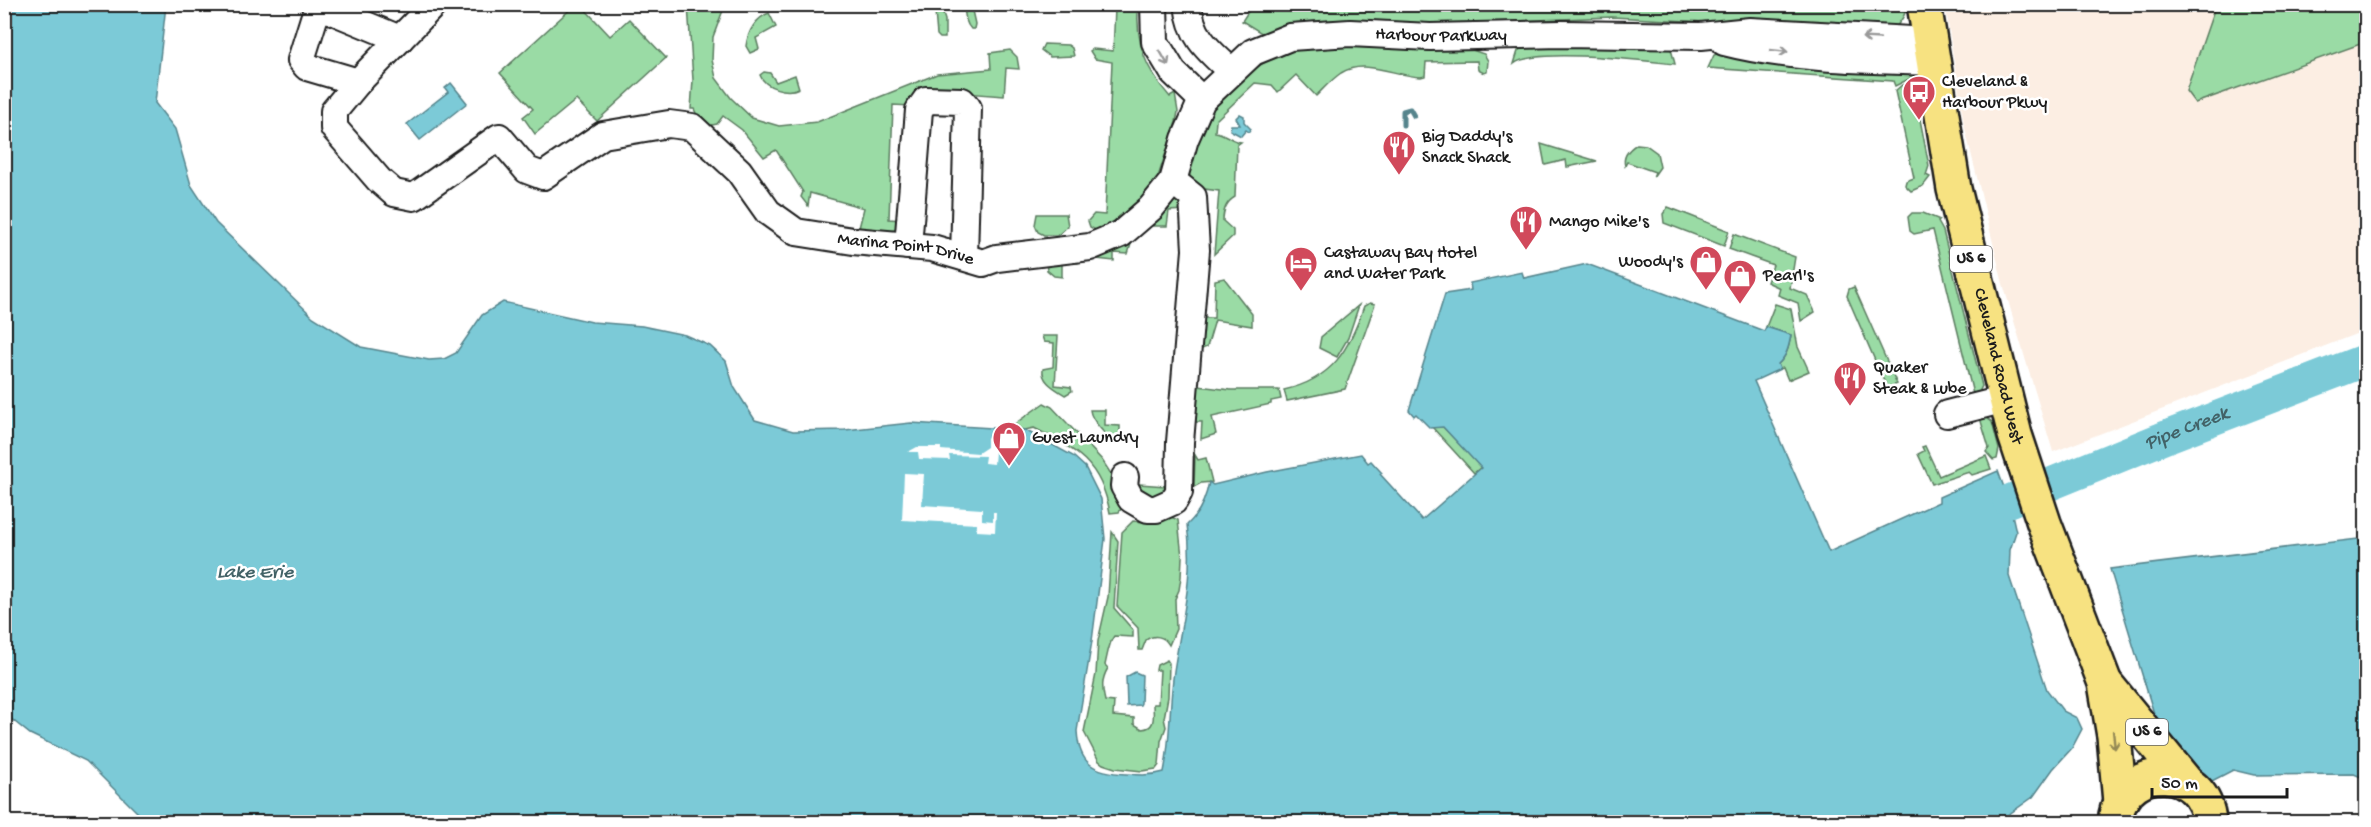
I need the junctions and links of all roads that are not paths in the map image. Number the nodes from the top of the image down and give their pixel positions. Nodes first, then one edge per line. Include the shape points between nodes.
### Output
1 (434, 4) edge
2 (1154, 4) edge
3 (1188, 4) edge
4 (1924, 4) edge
5 (400, 39) junction
6 (1931, 52) junction
7 (1231, 71) junction
8 (358, 82) junction
9 (1202, 100) junction
10 (1173, 181) junction
11 (908, 246) junction
12 (964, 257) junction
13 (2006, 399) junction
14 (1947, 414) dead end
15 (1125, 477) dead end
16 (2105, 682) junction
17 (2187, 783) junction
18 (2113, 815) edge
19 (2209, 822) edge

1 - 5 street
2 -> 9 street via 1155,42 1173,72
3 - 7 street via 1191,25 1201,42
4 - 6 main road, Cleveland Road West / US 6
5 - 8 street
5 - 8 street via 325,8 316,12 301,60 307,67
6 - 7 street, Harbour Parkway via 1750,31 1701,36 1431,37 1350,33 1290,37 1253,52
6 - 13 main road, Cleveland Road West / US 6 via 1954,189
7 - 9 street, Harbour Parkway
8 - 11 street, Marina Point Drive via 334,111 334,128 394,193 414,197 499,137 527,170 543,176 603,135 669,124 692,127 740,171 768,212 796,232
9 - 10 street, Marina Point Drive
10 - 12 street, Marina Point Drive via 1151,208 1121,234 1090,247 983,263
10 - 15 street via 1193,197 1196,250 1179,492 1173,501 1148,509 1131,499 1124,486
11 - 12 street, Marina Point Drive
11 - 12 street via 919,110 926,100 962,101 968,108
13 - 14 street
13 - 16 main road, Cleveland Road West / US 6 via 2044,523
16 - 17 main road, Cleveland Road West / US 6
16 -> 18 main road, Cleveland Road West / US 6 via 2114,736
17 - 18 main road via 2166,776 2144,779
17 - 19 main road, Cleveland Road West via 2203,799

